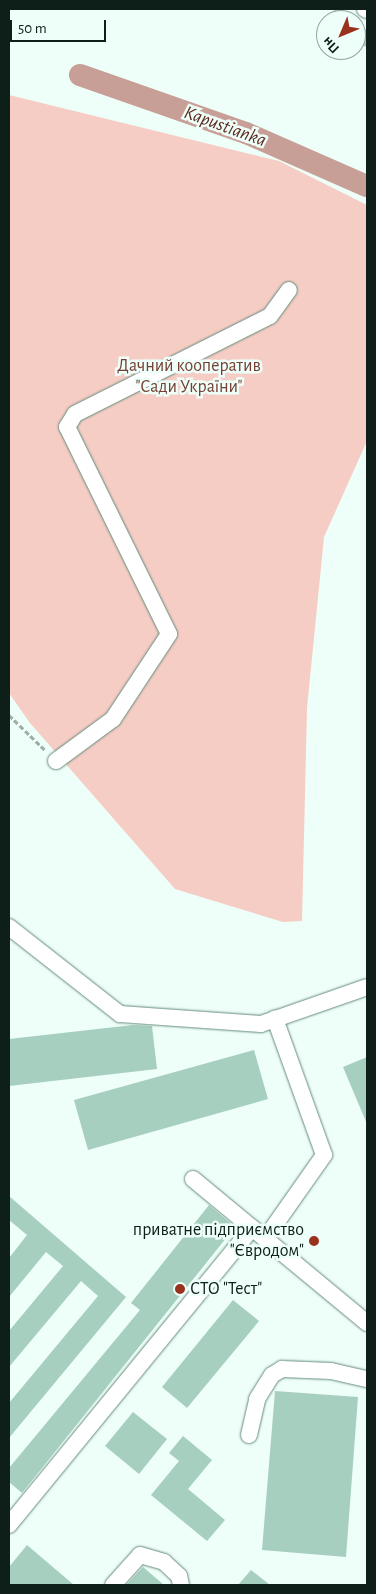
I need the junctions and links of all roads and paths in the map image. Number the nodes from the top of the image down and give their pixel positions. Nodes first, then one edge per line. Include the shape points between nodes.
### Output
1 (289, 290) dead end
2 (9, 715) edge
3 (56, 761) joint
4 (9, 927) edge
5 (367, 987) edge
6 (275, 1019) junction
7 (193, 1179) dead end
8 (252, 1228) junction
9 (265, 1239) junction
10 (367, 1324) edge
11 (367, 1379) edge
12 (249, 1435) dead end
13 (9, 1525) edge
14 (113, 1585) edge
15 (181, 1585) edge

1 - 3 street via 270,316 75,414 67,427 170,634 113,719
2 - 3 path
4 - 6 street via 120,1014 261,1024
5 - 6 street
6 - 9 street via 324,1156
7 - 8 street
8 - 9 street
8 - 13 street
9 - 10 street
11 - 12 street via 331,1371 282,1369 272,1375 257,1399
14 - 15 street via 140,1555 164,1562 179,1576

